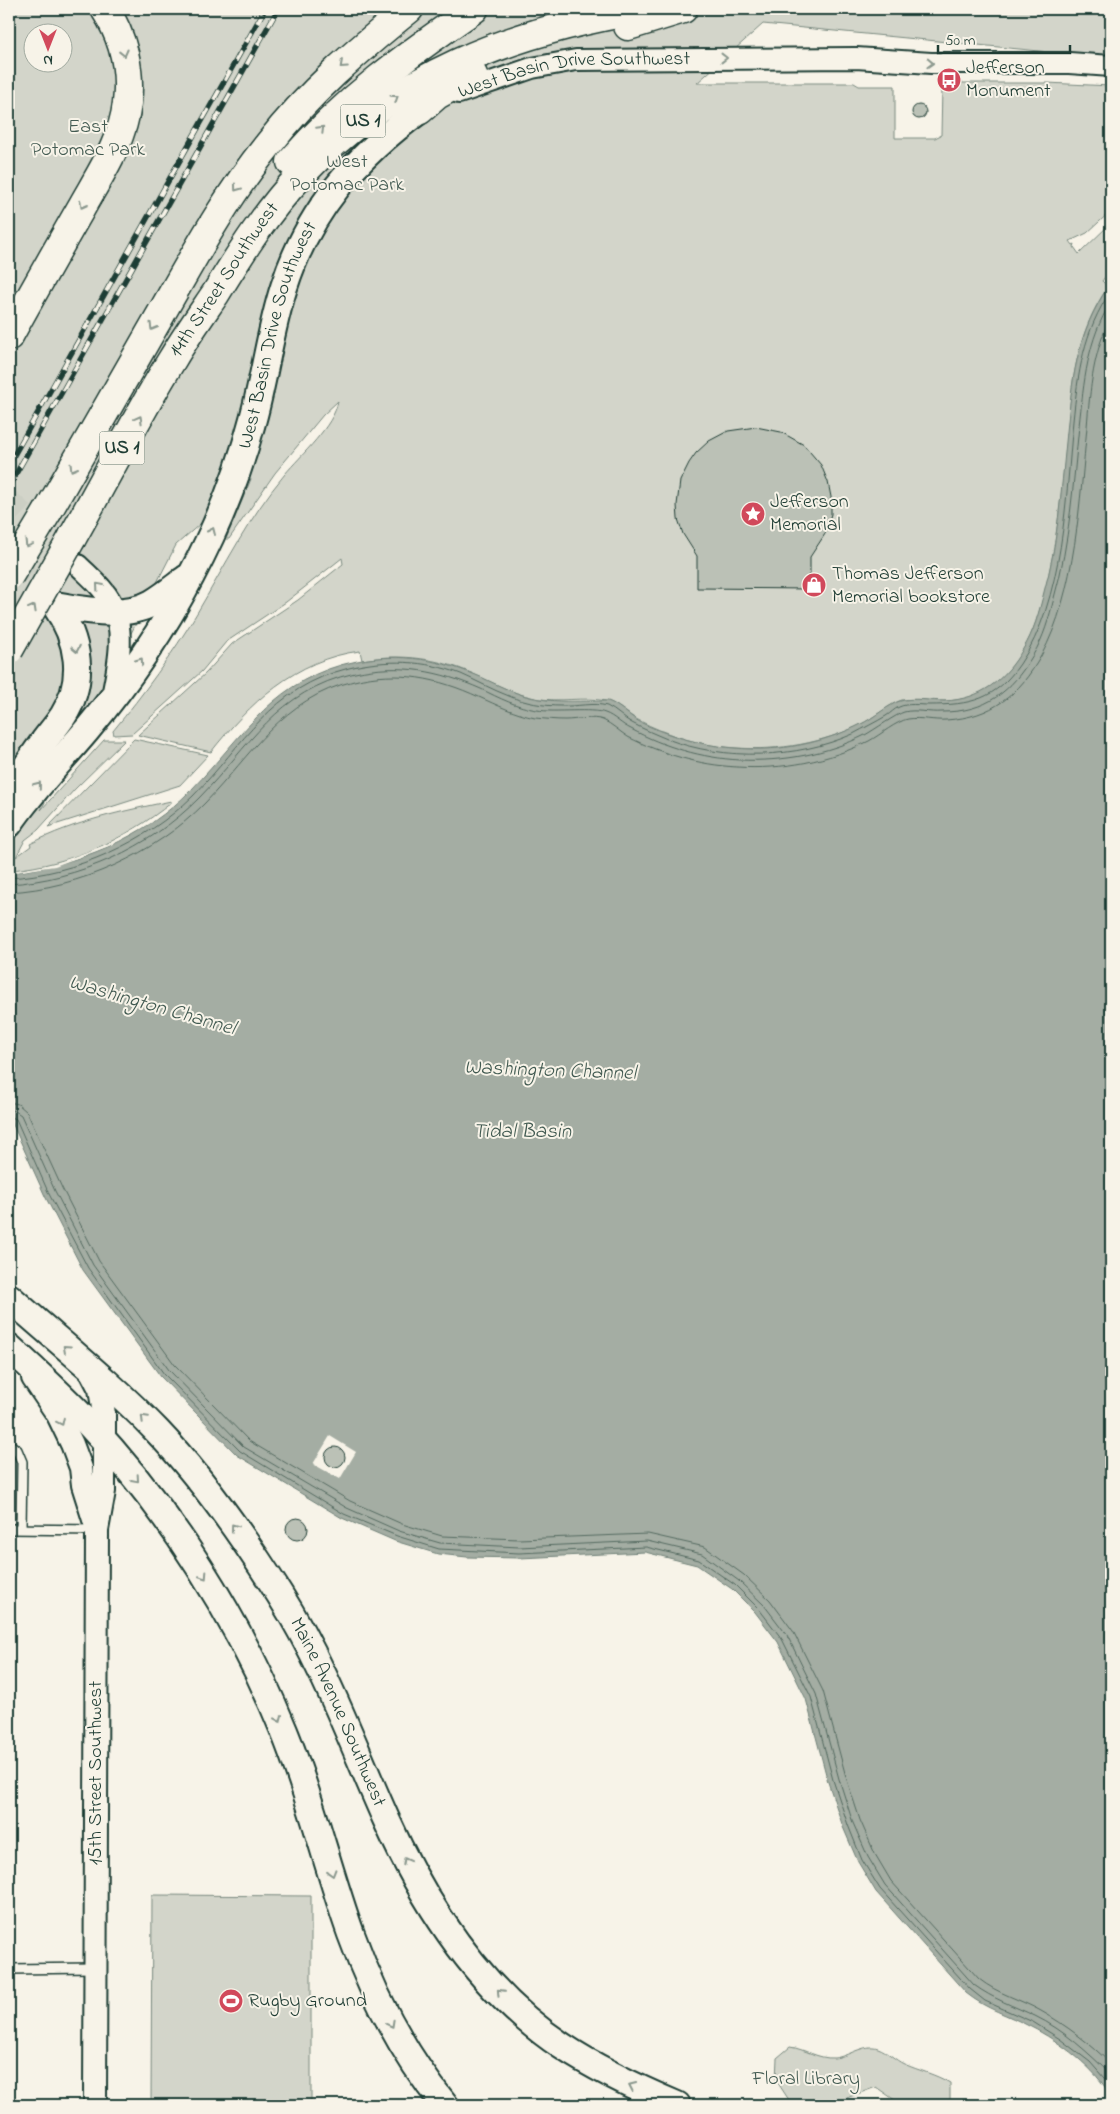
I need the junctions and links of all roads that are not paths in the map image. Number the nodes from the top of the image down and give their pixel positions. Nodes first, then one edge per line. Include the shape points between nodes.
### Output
1 (105, 9) edge
2 (409, 9) edge
3 (423, 9) edge
4 (474, 9) edge
5 (645, 9) edge
6 (683, 9) edge
7 (379, 33) junction
8 (1111, 66) edge
9 (420, 110) junction
10 (9, 336) edge
11 (172, 359) junction
12 (78, 565) tunnel mouth
13 (192, 575) junction
14 (9, 576) edge
15 (116, 611) junction
16 (9, 650) edge
17 (111, 700) junction
18 (9, 791) edge
19 (9, 824) edge
20 (9, 1282) edge
21 (9, 1297) edge
22 (42, 1326) junction
23 (12, 1350) edge
24 (90, 1370) junction
25 (104, 1442) junction
26 (9, 1444) edge
27 (9, 1529) edge
28 (21, 1529) junction
29 (97, 1530) junction
30 (96, 1968) junction
31 (9, 1969) edge
32 (95, 2105) edge
33 (445, 2105) edge
34 (677, 2105) edge

1 -> 10 highway via 117,31 126,59 128,90 124,119 106,164
2 - 7 highway, 14th Street Southwest / US 1
3 - 7 highway
11 -> 4 highway via 203,284 215,264 256,204 296,157 336,114 376,80
11 -> 5 highway, 14th Street Southwest / US 1 via 280,199 320,156 368,116 448,67 505,42 563,25
6 - 9 highway via 541,47 464,80 437,95
7 -> 14 highway, 14th Street Southwest / US 1, bridge via 312,95 268,144 231,196
9 -> 8 street, West Basin Drive Southwest via 505,76 576,60 856,58 931,63
13 -> 9 main road, West Basin Drive Southwest via 246,444 279,305 299,249 325,202 348,173 367,152
16 -> 11 highway, 14th Street Southwest / US 1, bridge
15 -> 12 street via 97,583
13 - 15 main road via 151,604
17 -> 13 main road, West Basin Drive Southwest via 164,627
15 - 17 street via 119,660
15 -> 18 main road via 55,605 66,621 77,654 78,670 72,698 63,716
19 -> 17 main road, West Basin Drive Southwest
20 - 22 main road
21 - 22 main road, Maine Avenue Southwest
24 -> 22 main road, Maine Avenue Southwest
23 - 25 main road via 52,1386
23 -> 29 main road via 58,1415 72,1444
24 - 25 main road, 15th Street Southwest via 103,1401
34 -> 24 main road, Maine Avenue Southwest via 616,2078 559,2044 510,2003 466,1956 429,1904 398,1846 327,1682 281,1596 238,1532 182,1460 139,1413
25 - 29 main road, 15th Street Southwest via 104,1491
25 -> 33 main road via 160,1508 242,1642 272,1702 296,1763 362,1962 403,2045
26 - 28 lane via 17,1450 22,1462
27 - 28 lane
28 - 29 lane
29 - 30 main road, 15th Street Southwest
30 - 31 lane
30 - 32 main road, 15th Street Southwest

